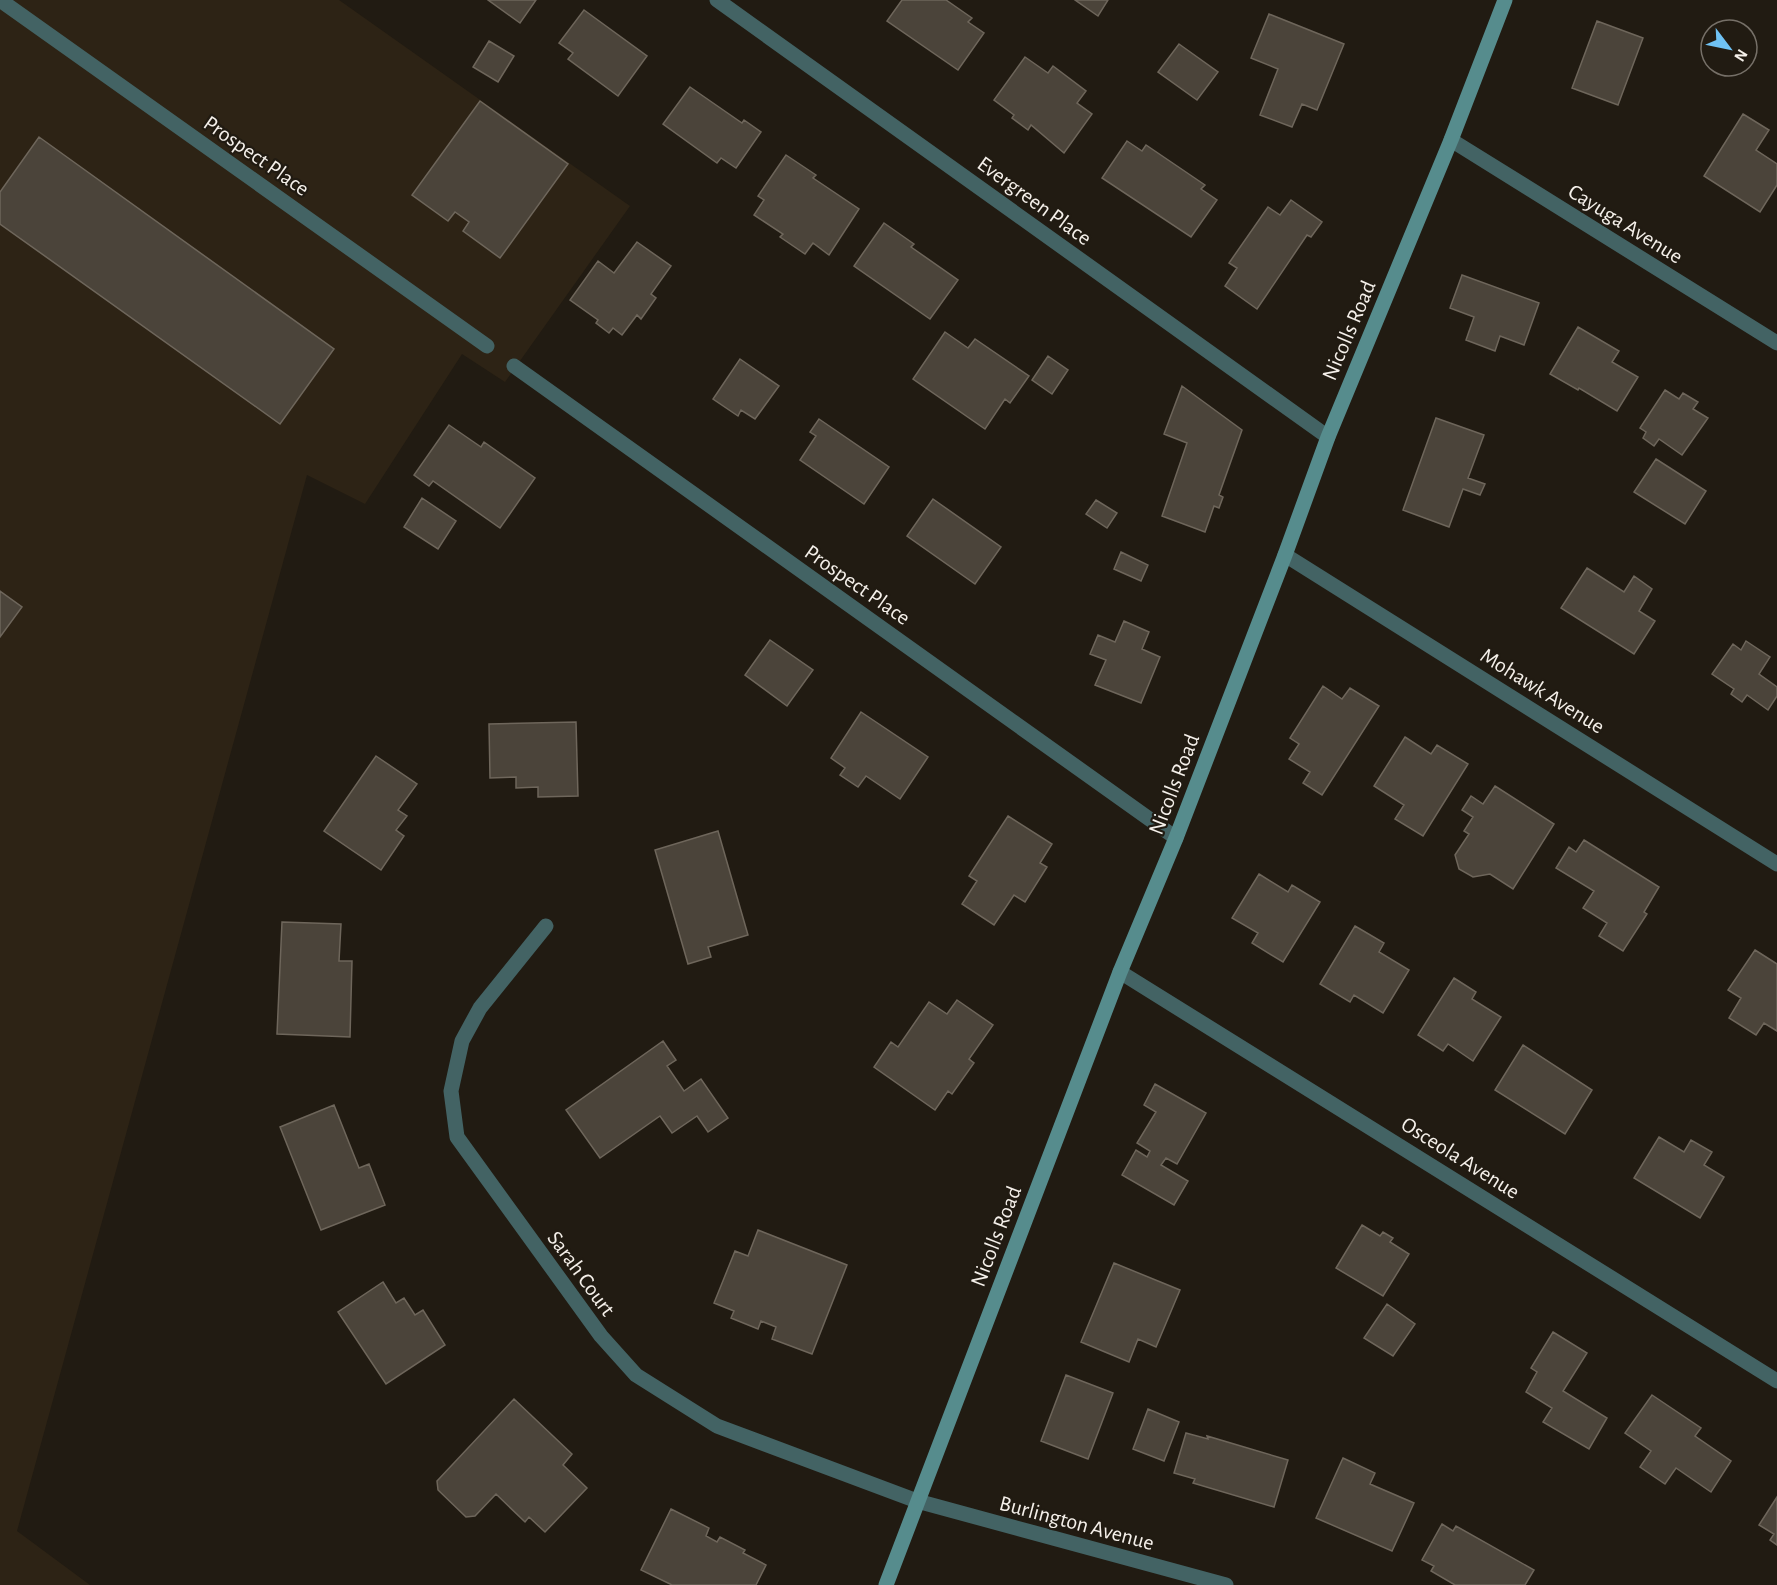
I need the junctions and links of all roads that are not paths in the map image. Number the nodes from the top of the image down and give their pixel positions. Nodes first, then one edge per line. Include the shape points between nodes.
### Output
1 (0, 0) edge
2 (717, 0) edge
3 (1505, 0) edge
4 (1451, 140) junction
5 (1777, 343) edge
6 (487, 346) dead end
7 (514, 366) dead end
8 (1328, 438) junction
9 (1285, 555) junction
10 (1176, 838) junction
11 (1777, 864) edge
12 (546, 926) dead end
13 (1120, 972) junction
14 (1777, 1381) edge
15 (917, 1502) junction
16 (886, 1585) edge
17 (1226, 1585) edge

1 - 6 street, Prospect Place
2 - 8 street, Evergreen Place
3 - 4 street, Nicolls Road
4 - 5 street, Cayuga Avenue
4 - 8 street, Nicolls Road
7 - 10 street, Prospect Place
8 - 9 street, Nicolls Road
9 - 10 street, Nicolls Road
9 - 11 street, Mohawk Avenue
10 - 13 street, Nicolls Road
12 - 15 street, Sarah Court via 480,1008 462,1041 451,1091 457,1137 601,1336 636,1375 717,1426
13 - 14 street, Osceola Avenue
13 - 15 street, Nicolls Road
15 - 16 street, Nicolls Road
15 - 17 street, Burlington Avenue

